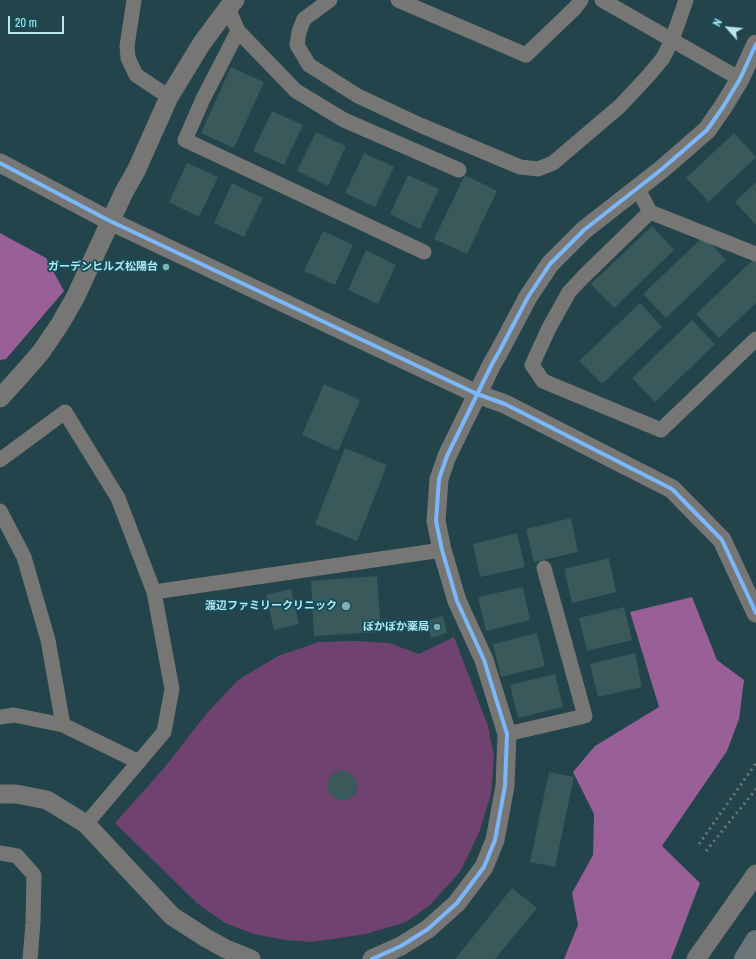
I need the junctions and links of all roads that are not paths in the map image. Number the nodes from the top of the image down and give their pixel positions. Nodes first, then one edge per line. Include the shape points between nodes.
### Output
1 (134, 0) edge
2 (330, 0) edge
3 (398, 0) edge
4 (581, 0) edge
5 (602, 0) edge
6 (686, 0) edge
7 (231, 4) edge
8 (238, 31) junction
9 (672, 40) junction
10 (756, 44) edge
11 (740, 79) junction
12 (170, 98) junction
13 (0, 163) edge
14 (459, 170) dead end
15 (638, 189) junction
16 (650, 212) junction
17 (110, 221) junction
18 (424, 252) dead end
19 (756, 254) edge
20 (756, 339) edge
21 (477, 394) junction
22 (0, 398) edge
23 (0, 460) edge
24 (0, 512) edge
25 (442, 550) junction
26 (544, 568) dead end
27 (154, 592) junction
28 (756, 613) edge
29 (0, 717) edge
30 (63, 725) junction
31 (507, 734) junction
32 (139, 762) junction
33 (0, 794) edge
34 (86, 824) junction
35 (0, 853) edge
36 (756, 874) edge
37 (756, 941) edge
38 (30, 959) edge
39 (251, 959) edge
40 (372, 959) edge
41 (696, 959) edge
42 (745, 959) edge

1 - 12 street via 128,58 136,75
2 - 9 street via 304,19 299,32 297,45 309,65 358,96 520,167 538,169 553,163 620,106 662,58
3 - 4 street via 526,55
5 - 9 street
6 - 9 street
7 - 8 street
7 - 12 street via 202,43
8 - 14 street via 296,91 344,120
8 - 18 street via 185,140
9 - 11 street
10 - 11 street
11 - 15 street via 707,130
12 - 17 street
13 - 17 street
15 - 16 street
15 - 21 street via 584,230 550,264 528,297
16 - 19 street
16 - 20 street via 569,292 532,365 543,382 662,430
17 - 21 street
17 - 22 street via 75,298 60,324 41,352
21 - 25 street via 447,456 439,479 436,522
21 - 28 street via 505,404 672,489 722,540
23 - 27 street via 64,412 118,498
24 - 30 street via 24,557 48,640
25 - 27 street
25 - 31 street via 457,601 484,660
26 - 31 street via 585,716
27 - 32 street via 172,689 164,732
29 - 30 street via 14,715
30 - 32 street
31 - 40 street via 505,786 495,840 484,867 457,903 428,928 401,946
32 - 34 street
33 - 34 street via 16,794 47,800
34 - 39 street via 172,916 226,949
35 - 38 street via 17,856 34,875
36 - 41 street
37 - 42 main road

